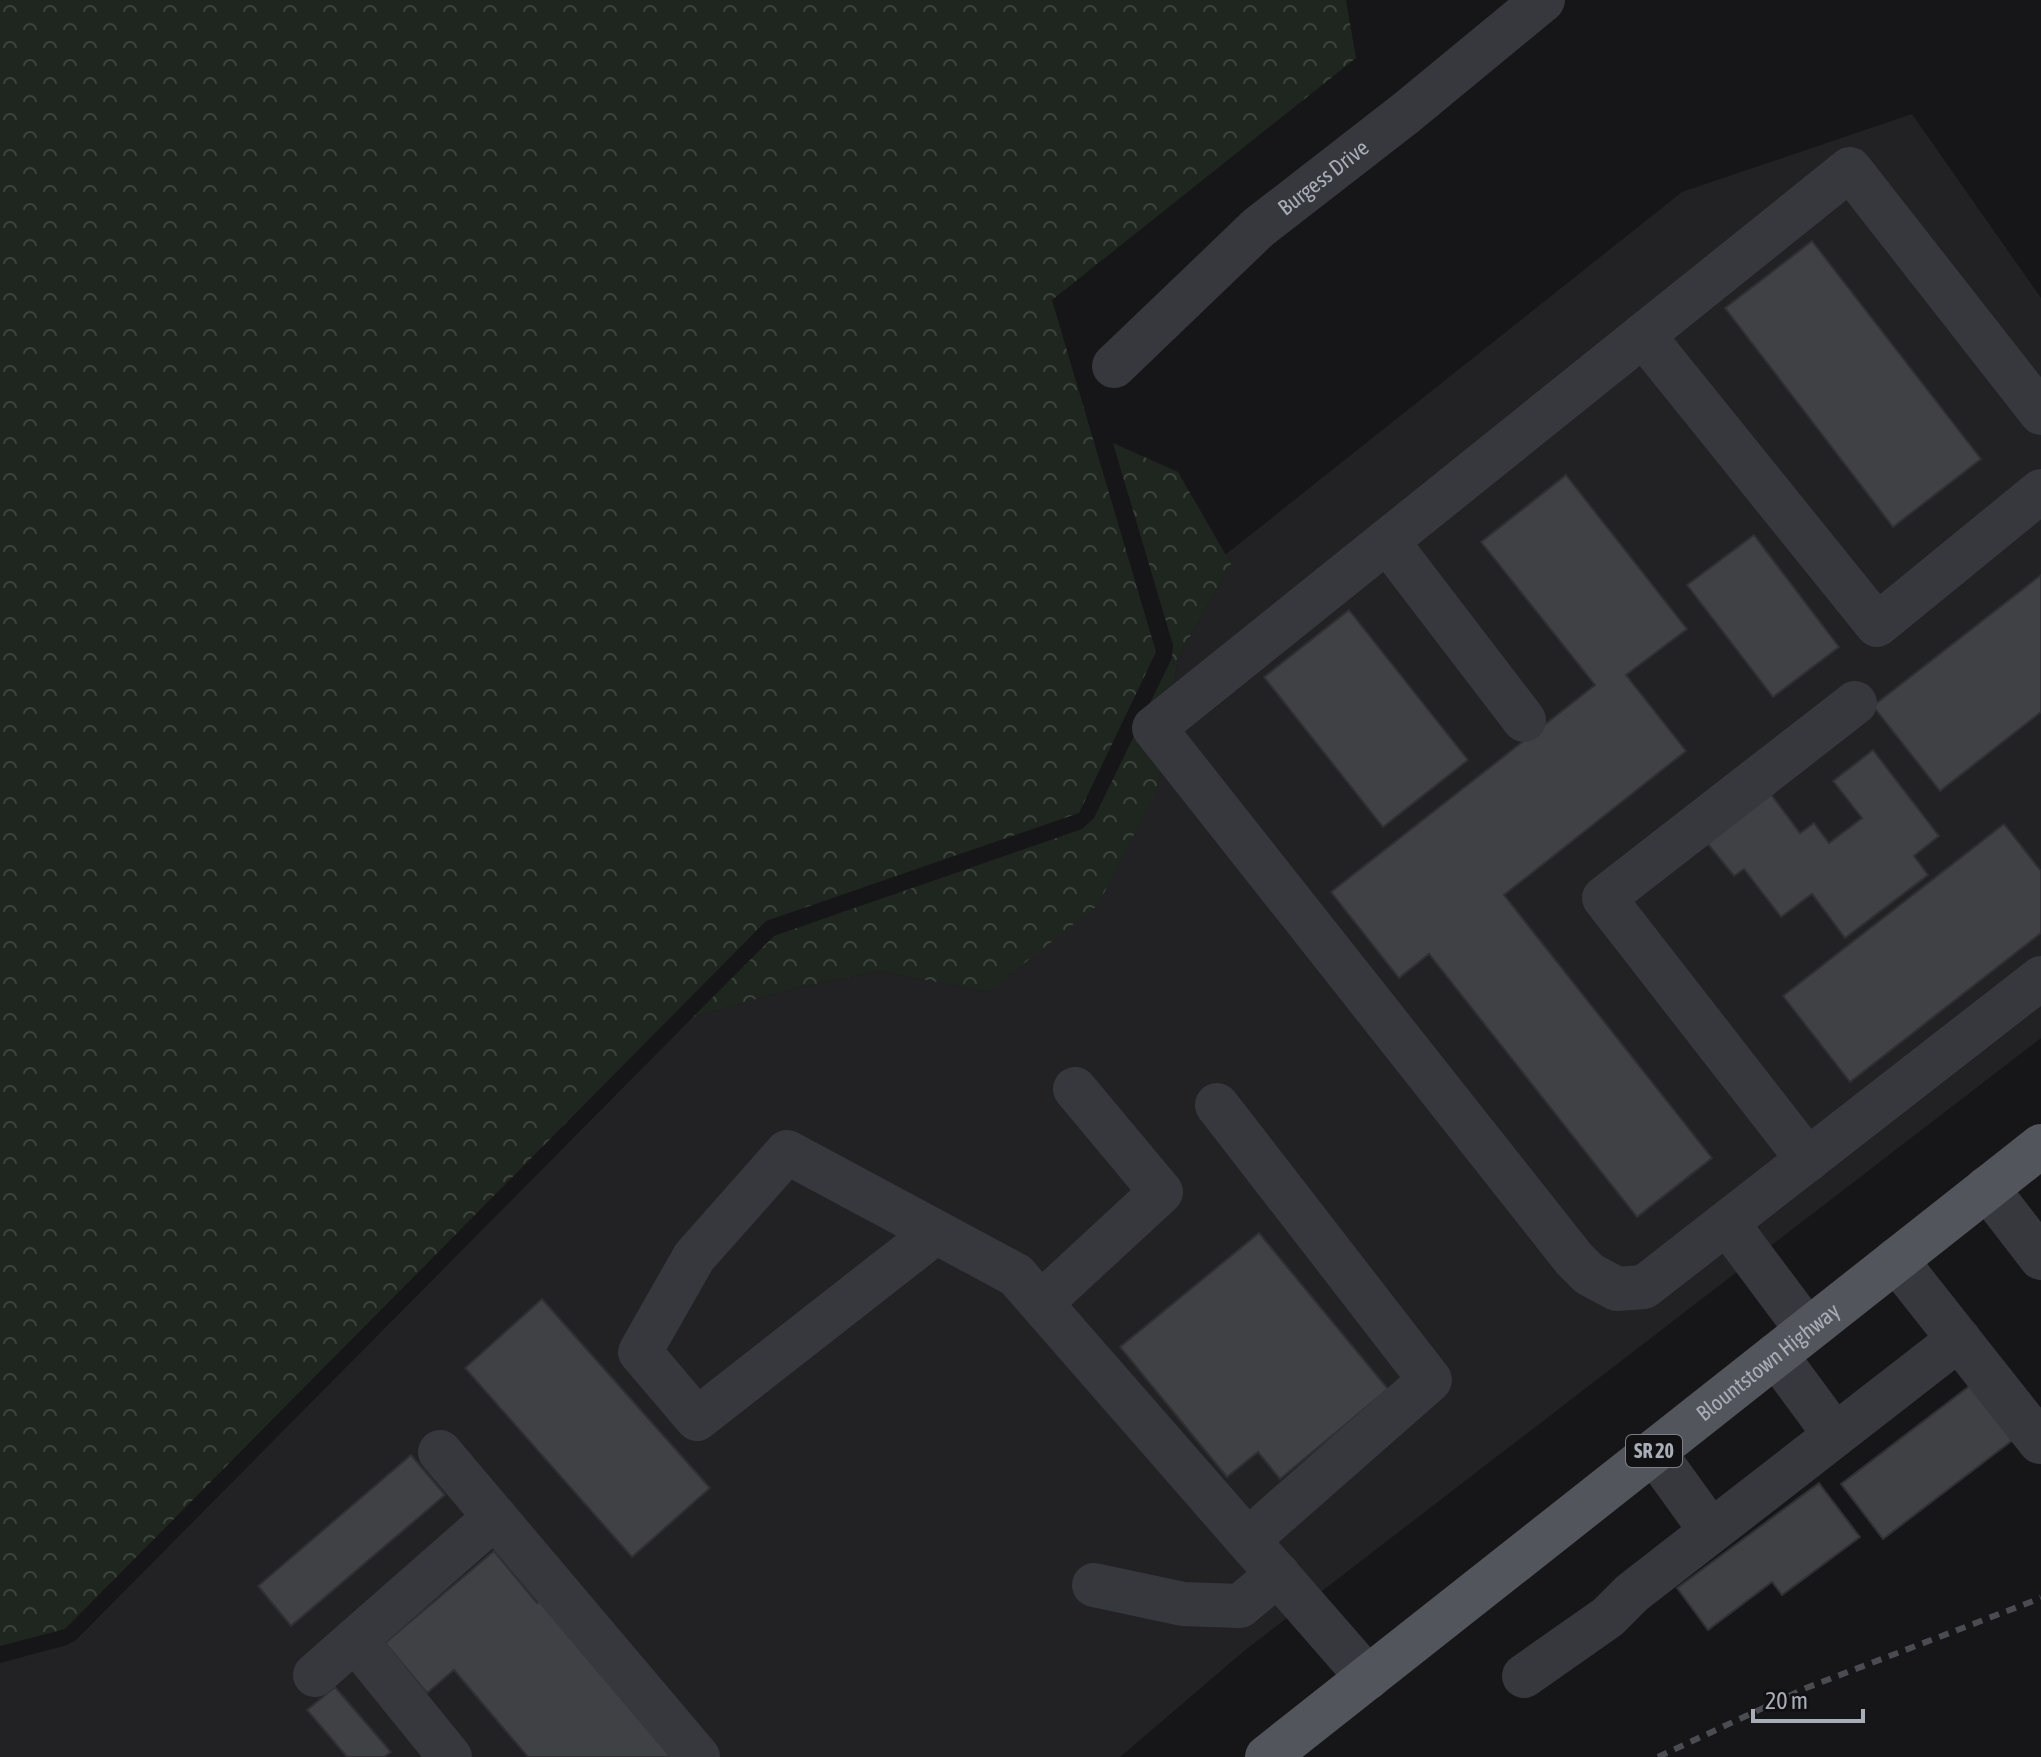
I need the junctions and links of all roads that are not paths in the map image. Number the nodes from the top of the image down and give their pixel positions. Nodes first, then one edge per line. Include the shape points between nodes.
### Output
1 (1543, 0) edge
2 (1643, 335) junction
3 (1114, 366) dead end
4 (2041, 413) edge
5 (2041, 491) edge
6 (1387, 541) junction
7 (1855, 703) dead end
8 (1524, 720) dead end
9 (2041, 978) edge
10 (1075, 1089) dead end
11 (1217, 1105) dead end
12 (2041, 1146) edge
13 (1808, 1160) junction
14 (1987, 1188) junction
15 (1727, 1223) junction
16 (936, 1232) junction
17 (2041, 1258) edge
18 (1896, 1260) junction
19 (1041, 1303) junction
20 (1959, 1339) junction
21 (1792, 1343) junction
22 (1835, 1435) junction
23 (2040, 1442) edge
24 (440, 1452) dead end
25 (1654, 1452) junction
26 (495, 1517) junction
27 (1711, 1531) junction
28 (1248, 1540) junction
29 (1278, 1574) junction
30 (1094, 1585) dead end
31 (355, 1640) junction
32 (315, 1675) dead end
33 (1524, 1676) dead end
34 (1368, 1678) junction
35 (450, 1757) edge
36 (698, 1757) edge
37 (1267, 1757) edge

1 - 3 street, Burgess Drive via 1259,227
2 - 4 street via 1850,169
2 - 5 street via 1877,625
2 - 6 street
6 - 8 street
6 - 15 street via 1154,728 1589,1274 1617,1289 1644,1287
7 - 13 street via 1604,898
9 - 13 street
10 - 19 street via 1161,1192
11 - 28 street via 1430,1380
12 - 14 main road, Blountstown Highway / SR 20
13 - 15 street
14 - 17 street
14 - 18 main road, Blountstown Highway / SR 20
15 - 21 street
16 - 16 street via 697,1419 640,1352 694,1257 787,1152
16 - 19 street via 1016,1275
18 - 20 street
18 - 21 main road, Blountstown Highway / SR 20
19 - 28 street
20 - 22 street
20 - 23 street
21 - 22 street
21 - 25 main road, Blountstown Highway / SR 20
22 - 27 street
24 - 26 street
25 - 27 street
25 - 34 main road, Blountstown Highway / SR 20
26 - 31 street
26 - 36 street
27 - 33 street via 1608,1617
28 - 29 street
29 - 30 street via 1240,1606 1183,1604
29 - 34 street
31 - 32 street
31 - 35 street
34 - 37 main road, Blountstown Highway / SR 20

